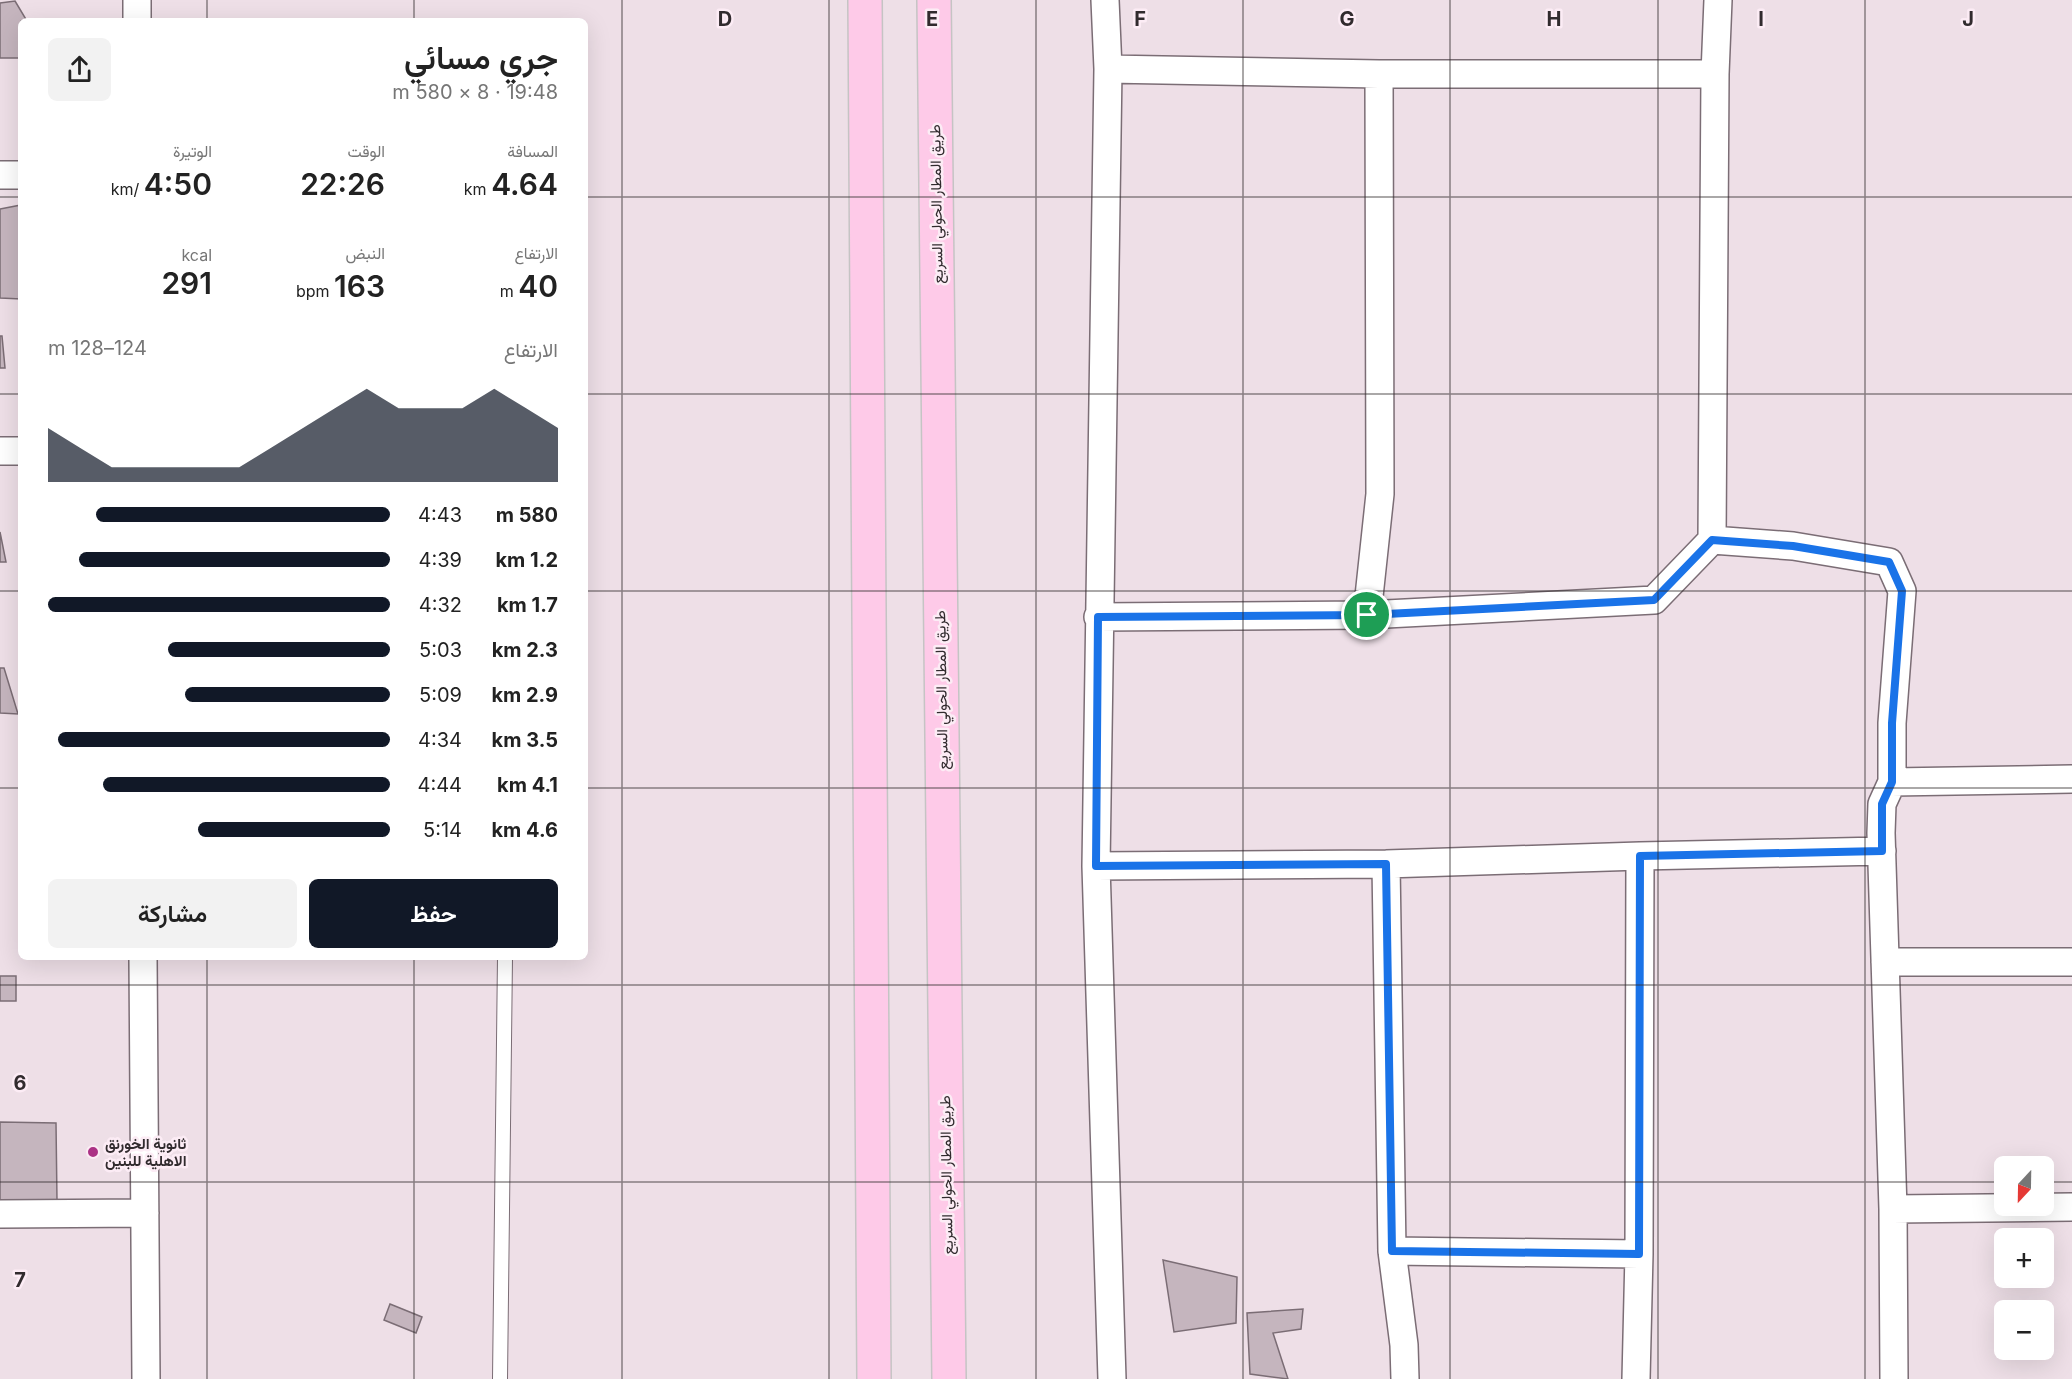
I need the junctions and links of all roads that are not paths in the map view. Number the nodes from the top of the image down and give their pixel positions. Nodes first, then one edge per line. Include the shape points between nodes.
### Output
1 (137, 0) edge
2 (865, 0) edge
3 (934, 0) edge
4 (1105, 0) edge
5 (1718, 0) edge
6 (137, 18) edge
7 (1108, 69) junction
8 (1379, 74) junction
9 (1715, 74) junction
10 (0, 175) edge
11 (18, 175) edge
12 (18, 451) edge
13 (0, 452) edge
14 (1712, 540) junction
15 (1367, 615) junction
16 (1098, 617) junction
17 (2072, 779) edge
18 (1892, 782) junction
19 (1882, 851) junction
20 (1640, 856) junction
21 (1386, 864) junction
22 (1096, 866) junction
23 (143, 960) edge
24 (505, 960) edge
25 (1885, 962) junction
26 (2072, 962) edge
27 (2072, 1207) edge
28 (1893, 1209) junction
29 (145, 1213) junction
30 (0, 1214) edge
31 (1392, 1251) junction
32 (1639, 1254) junction
33 (146, 1379) edge
34 (500, 1379) edge
35 (874, 1379) edge
36 (949, 1379) edge
37 (1112, 1379) edge
38 (1405, 1379) edge
39 (1636, 1379) edge
40 (1894, 1379) edge

1 - 6 street
2 - 35 highway
3 - 36 highway, طريق المطار الحولي السريع
4 - 7 street
5 - 9 street
7 - 8 street
7 - 16 street
8 - 9 street
8 - 15 street via 1380,494
9 - 14 street
10 - 11 street
12 - 13 street
14 - 15 street via 1654,600
14 - 18 street via 1793,546 1889,562 1902,591 1892,723
15 - 16 street
16 - 22 street
17 - 18 street
18 - 19 street via 1882,804
19 - 20 street
19 - 25 street
20 - 21 street
20 - 32 street
21 - 22 street
21 - 31 street
22 - 37 street
23 - 29 street
24 - 34 lane
25 - 26 street
25 - 28 street
27 - 28 street
28 - 40 street
29 - 30 street
29 - 33 street
31 - 32 street
31 - 38 street
32 - 39 street

